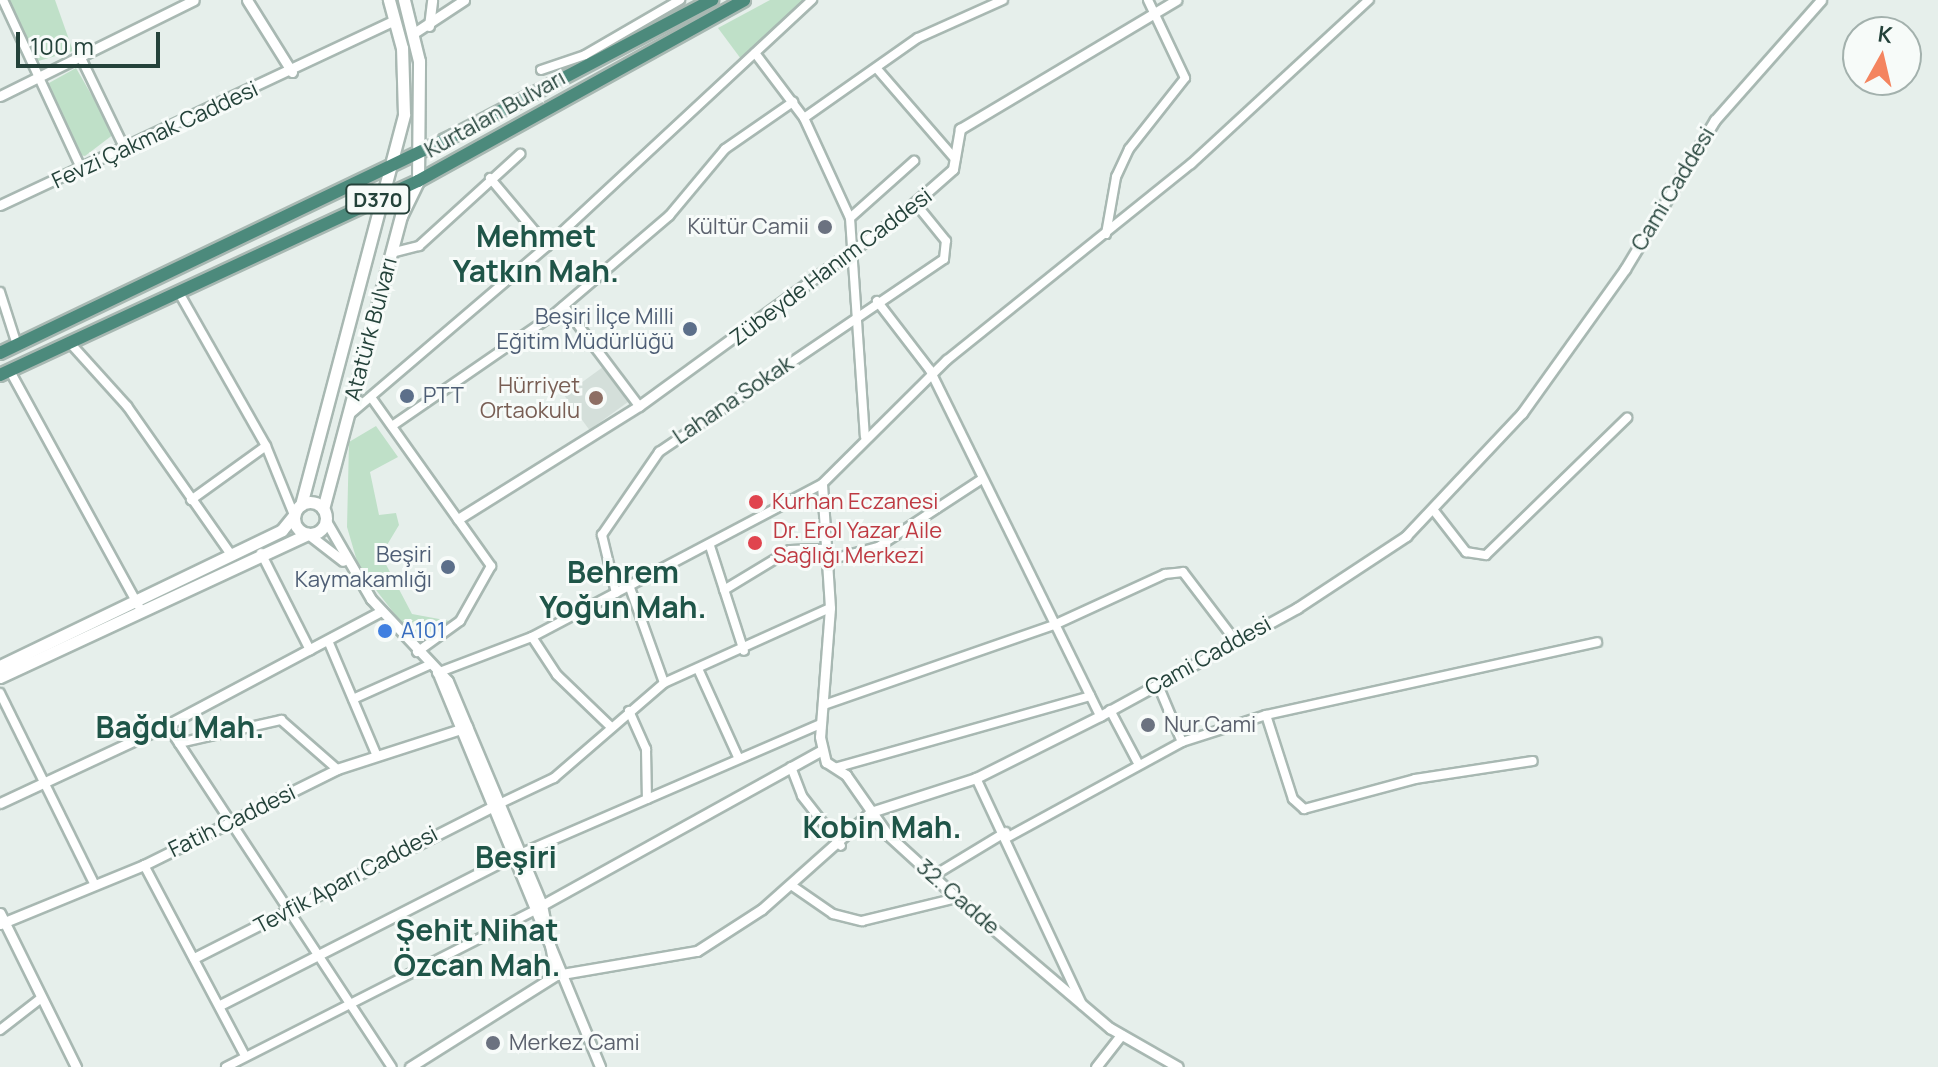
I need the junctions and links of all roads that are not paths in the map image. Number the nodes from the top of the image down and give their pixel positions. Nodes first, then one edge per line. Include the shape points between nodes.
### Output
1 (3, 0) edge
2 (194, 0) edge
3 (247, 0) edge
4 (389, 0) edge
5 (404, 0) edge
6 (432, 0) edge
7 (464, 0) edge
8 (680, 0) edge
9 (744, 0) edge
10 (812, 0) edge
11 (1003, 0) edge
12 (1148, 0) edge
13 (1176, 0) edge
14 (1369, 0) edge
15 (1821, 0) edge
16 (702, 2) edge
17 (1155, 12) junction
18 (395, 20) junction
19 (429, 26) junction
20 (414, 33) junction
21 (755, 53) junction
22 (81, 58) junction
23 (541, 70) dead end
24 (878, 70) junction
25 (292, 72) junction
26 (35, 80) junction
27 (0, 96) edge
28 (793, 102) junction
29 (804, 118) junction
30 (125, 149) junction
31 (415, 152) junction
32 (520, 154) dead end
33 (955, 159) junction
34 (914, 161) dead end
35 (386, 165) junction
36 (82, 170) junction
37 (490, 178) junction
38 (418, 181) junction
39 (380, 198) junction
40 (916, 204) junction
41 (0, 205) edge
42 (850, 218) junction
43 (1106, 234) junction
44 (547, 246) junction
45 (857, 246) junction
46 (391, 253) junction
47 (178, 291) junction
48 (0, 292) edge
49 (877, 301) junction
50 (564, 306) junction
51 (860, 310) junction
52 (70, 343) junction
53 (17, 345) junction
54 (0, 353) edge
55 (5, 373) edge
56 (932, 381) junction
57 (373, 400) junction
58 (639, 406) junction
59 (348, 416) junction
60 (1627, 418) dead end
61 (392, 426) junction
62 (865, 436) junction
63 (266, 446) junction
64 (982, 479) junction
65 (822, 484) junction
66 (191, 500) junction
67 (298, 510) junction
68 (1435, 512) junction
69 (325, 515) junction
70 (458, 519) junction
71 (308, 534) junction
72 (710, 546) junction
73 (825, 549) junction
74 (230, 553) junction
75 (261, 553) junction
76 (825, 561) junction
77 (346, 564) junction
78 (629, 585) junction
79 (724, 590) junction
80 (616, 593) junction
81 (135, 597) junction
82 (830, 608) junction
83 (141, 610) junction
84 (381, 611) junction
85 (1054, 625) junction
86 (532, 637) junction
87 (1234, 639) junction
88 (1597, 642) dead end
89 (329, 643) junction
90 (310, 650) junction
91 (744, 651) junction
92 (417, 652) junction
93 (0, 666) edge
94 (699, 671) junction
95 (435, 672) junction
96 (0, 677) edge
97 (664, 683) junction
98 (1158, 685) junction
99 (0, 693) edge
100 (1090, 696) junction
101 (353, 699) junction
102 (824, 705) junction
103 (629, 711) junction
104 (1105, 713) junction
105 (1266, 715) junction
106 (822, 723) junction
107 (167, 725) junction
108 (611, 727) junction
109 (462, 729) junction
110 (1182, 742) junction
111 (179, 743) junction
112 (820, 751) junction
113 (377, 756) junction
114 (738, 757) junction
115 (1137, 761) junction
116 (1533, 761) dead end
117 (791, 767) junction
118 (838, 767) junction
119 (337, 769) junction
120 (976, 778) junction
121 (44, 782) junction
122 (647, 799) junction
123 (0, 803) edge
124 (499, 804) junction
125 (489, 809) junction
126 (871, 812) junction
127 (229, 824) junction
128 (1007, 835) junction
129 (841, 846) junction
130 (520, 854) junction
131 (509, 859) junction
132 (144, 865) junction
133 (933, 876) junction
134 (95, 885) junction
135 (791, 885) junction
136 (957, 898) junction
137 (542, 905) junction
138 (286, 911) junction
139 (531, 912) junction
140 (2, 920) edge
141 (317, 955) junction
142 (194, 958) junction
143 (556, 975) junction
144 (40, 999) junction
145 (222, 1004) junction
146 (1082, 1004) junction
147 (349, 1006) junction
148 (0, 1030) edge
149 (1121, 1035) junction
150 (245, 1056) junction
151 (76, 1067) edge
152 (226, 1067) edge
153 (392, 1067) edge
154 (410, 1067) edge
155 (600, 1067) edge
156 (1096, 1067) edge
157 (1178, 1067) edge

1 - 26 street
2 - 22 street
3 - 25 street
4 - 18 main road, Atatürk Bulvarı
5 - 20 main road, Atatürk Bulvarı
6 - 19 street
7 - 19 street
8 - 23 street via 585,55
9 - 38 highway, Kurtalan Bulvarı / D370
10 - 21 street
11 - 24 street via 936,28
12 - 17 street
13 - 17 street, Zübeyde Hanım Caddesi
14 - 43 street
15 - 68 street, Cami Caddesi via 1715,120 1625,269 1522,413
16 - 31 highway, Kurtalan Bulvarı / D370
17 - 33 street, Zübeyde Hanım Caddesi via 960,129
17 - 43 street via 1185,78 1129,149 1116,177
18 - 25 street, Fevzi Çakmak Caddesi
18 - 35 main road, Atatürk Bulvarı via 406,81
19 - 20 street
20 - 31 main road, Atatürk Bulvarı
21 - 28 street
21 - 44 street
22 - 26 street
22 - 30 street
24 - 29 street
24 - 33 street
25 - 30 street, Fevzi Çakmak Caddesi
26 - 27 street
26 - 36 street
28 - 29 street
28 - 50 street via 725,149 669,216
29 - 42 street
30 - 36 street, Fevzi Çakmak Caddesi
31 - 35 highway, Kurtalan Bulvarı / D370
31 - 38 main road, Atatürk Bulvarı
32 - 37 street
33 - 40 street, Zübeyde Hanım Caddesi via 941,184
34 - 42 street
35 - 39 main road, Atatürk Bulvarı
35 - 53 highway, Kurtalan Bulvarı / D370
36 - 41 street, Fevzi Çakmak Caddesi
37 - 44 street
37 - 46 street via 419,246
38 - 39 highway, Kurtalan Bulvarı / D370
38 - 46 main road, Atatürk Bulvarı
39 - 47 highway, Kurtalan Bulvarı / D370
39 - 67 main road, Atatürk Bulvarı via 373,247
40 - 45 street, Zübeyde Hanım Caddesi
40 - 49 street, Lahana Sokak via 947,251 935,268
42 - 45 street
43 - 56 street via 947,360
44 - 57 street
45 - 51 street via 852,269
45 - 58 street, Zübeyde Hanım Caddesi
46 - 59 main road, Atatürk Bulvarı
47 - 52 highway, Kurtalan Bulvarı / D370
47 - 63 street
48 - 53 street
49 - 51 street, Lahana Sokak
49 - 56 street
50 - 58 street
50 - 61 street
51 - 62 street
51 - 80 street, Lahana Sokak via 659,452 602,535
52 - 55 highway, Kurtalan Bulvarı / D370
52 - 66 street via 127,406
53 - 54 highway, Kurtalan Bulvarı / D370
55 - 81 street
56 - 62 street
56 - 64 street
57 - 59 street
57 - 61 street
58 - 70 street, Zübeyde Hanım Caddesi
59 - 69 main road, Atatürk Bulvarı
60 - 68 street via 1486,555 1466,552
61 - 70 street
62 - 65 street
63 - 66 street
63 - 67 street
64 - 76 street via 878,547
64 - 85 street
65 - 72 street
65 - 73 street
66 - 74 street
67 - 69 main road
67 - 71 main road
67 - 74 main road via 282,530
68 - 87 street, Cami Caddesi via 1297,608
69 - 71 main road
69 - 77 street
70 - 92 street via 491,566 460,621
71 - 75 main road
71 - 77 street
72 - 78 street
72 - 79 street
73 - 76 street
73 - 79 street via 790,550
74 - 81 main road
75 - 83 main road
75 - 90 street
76 - 82 street
77 - 84 street
78 - 80 street
78 - 97 street
79 - 91 street
80 - 86 street
81 - 83 street
81 - 93 main road
82 - 91 street
82 - 102 street
83 - 96 main road
84 - 89 street
84 - 92 street
85 - 87 street via 1183,572
85 - 100 street
85 - 102 street
86 - 95 street
86 - 108 street
87 - 98 street, Cami Caddesi
88 - 105 street
89 - 90 street
89 - 101 street
90 - 107 street
91 - 94 street
92 - 95 street
94 - 97 street
94 - 114 street
95 - 101 street
95 - 109 street
97 - 103 street
98 - 104 street, Cami Caddesi
98 - 110 street
99 - 121 street
100 - 104 street
100 - 118 street
101 - 113 street
102 - 106 street
103 - 108 street
103 - 122 street via 646,749
104 - 115 street
104 - 120 street, Cami Caddesi
105 - 110 street
105 - 116 street via 1293,799 1304,809 1415,779
106 - 112 street
106 - 114 street
107 - 111 street
107 - 121 street
108 - 124 street via 554,778
109 - 113 street, Fatih Caddesi
109 - 124 street
109 - 125 street
110 - 115 street
111 - 119 street via 281,720
111 - 127 street
112 - 117 street
112 - 118 street, 32. Cadde
113 - 119 street, Fatih Caddesi
114 - 122 street
115 - 128 street
117 - 129 street via 802,796
117 - 137 street
118 - 126 street, 32. Cadde
119 - 127 street, Fatih Caddesi
120 - 126 street, Cami Caddesi
120 - 128 street
121 - 123 street
121 - 134 street
122 - 130 street
124 - 125 street, Tevfik Aparı Caddesi
124 - 130 street
125 - 131 street
125 - 138 street, Tevfik Aparı Caddesi
126 - 129 street
126 - 133 street, 32. Cadde
127 - 132 street, Fatih Caddesi
127 - 138 street
128 - 133 street
128 - 146 street
129 - 135 street
130 - 131 street
130 - 137 street
131 - 139 street
131 - 141 street
132 - 134 street, Fatih Caddesi
132 - 142 street
133 - 136 street, 32. Cadde
134 - 140 street, Fatih Caddesi
135 - 136 street via 833,914 862,921
135 - 143 street via 697,951
136 - 146 street, 32. Cadde
137 - 139 street
137 - 143 street
138 - 141 street
138 - 142 street, Tevfik Aparı Caddesi
139 - 143 street
139 - 147 street
140 - 144 street
141 - 145 street
141 - 147 street
142 - 145 street
143 - 154 street
143 - 155 street
144 - 148 street
144 - 151 street
145 - 150 street
146 - 149 street, 32. Cadde
147 - 150 street
147 - 153 street
149 - 156 street
149 - 157 street, 32. Cadde
150 - 152 street

